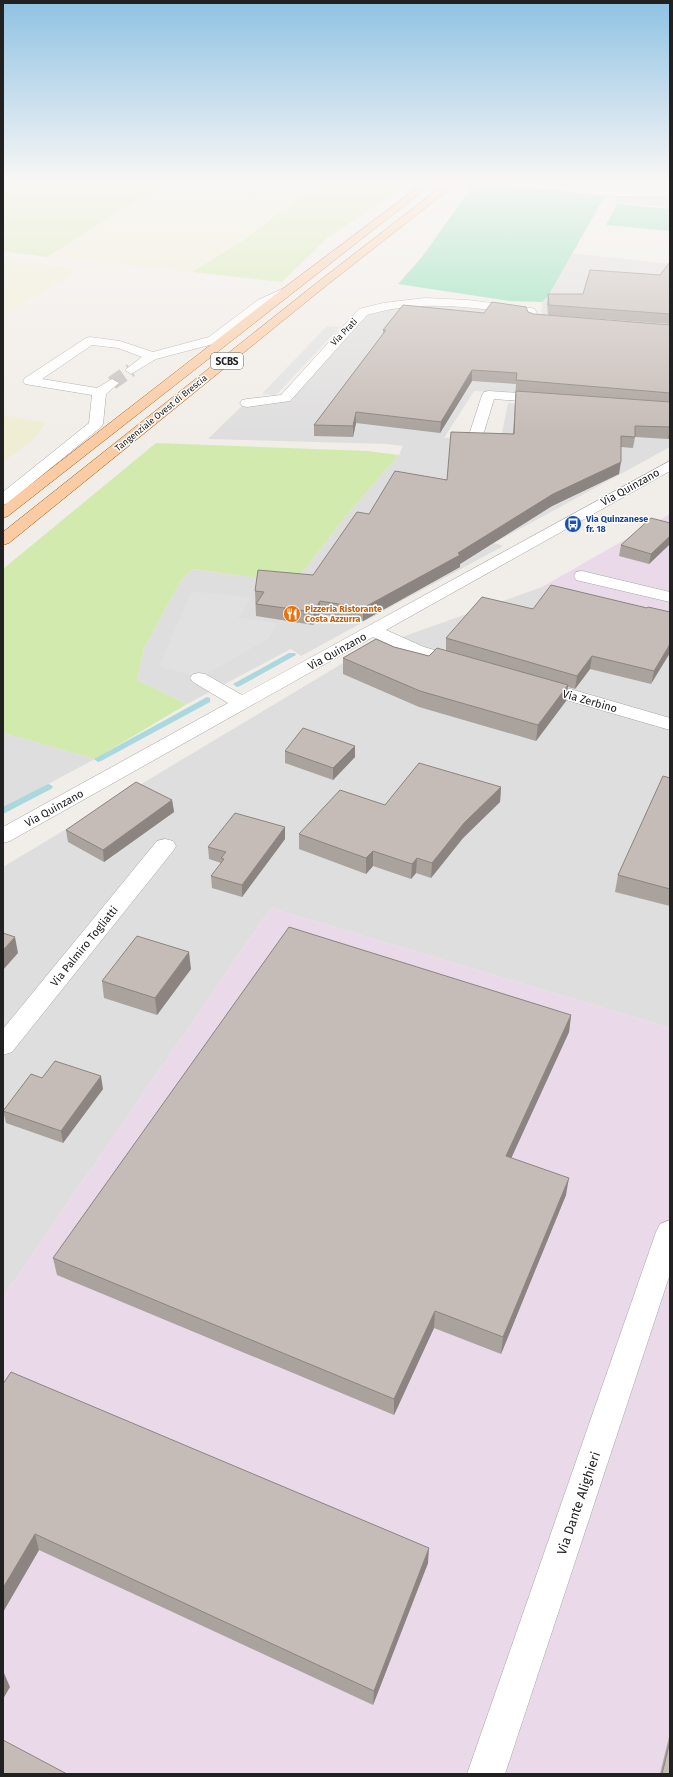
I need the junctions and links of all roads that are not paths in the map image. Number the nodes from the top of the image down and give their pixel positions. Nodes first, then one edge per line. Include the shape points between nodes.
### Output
1 (318, 266) edge
2 (345, 266) edge
3 (289, 288) junction
4 (571, 322) edge
5 (152, 356) junction
6 (131, 370) tunnel mouth
7 (112, 383) tunnel mouth
8 (99, 392) junction
9 (560, 400) edge
10 (247, 403) dead end
11 (477, 432) edge
12 (670, 465) edge
13 (3, 500) edge
14 (3, 513) edge
15 (3, 540) edge
16 (582, 576) dead end
17 (670, 597) edge
18 (373, 631) junction
19 (479, 669) edge
20 (199, 678) dead end
21 (525, 682) edge
22 (243, 704) junction
23 (670, 724) edge
24 (3, 836) edge
25 (165, 846) dead end
26 (3, 1046) edge
27 (670, 1232) edge
28 (486, 1774) edge

1 - 3 main road, Tangenziale Ovest di Brescia / SCBS
2 - 15 main road, Tangenziale Ovest di Brescia / SCBS
3 - 5 street via 262,302 213,340
3 - 14 main road, Tangenziale Ovest di Brescia / SCBS
4 - 10 street, Via Prati via 533,320 531,312 480,305 420,302 380,306 363,312 285,398
5 - 6 street
5 - 8 street via 120,345 90,341 30,381
7 - 8 street
8 - 13 street via 96,424
9 - 11 street via 489,396
12 - 18 street, Via Quinzano
16 - 17 street
18 - 19 street via 418,651
18 - 22 street, Via Quinzano
20 - 22 street
21 - 23 street, Via Zerbino
22 - 24 street, Via Quinzano
25 - 26 street, Via Palmiro Togliatti
27 - 28 street, Via Dante Alighieri

